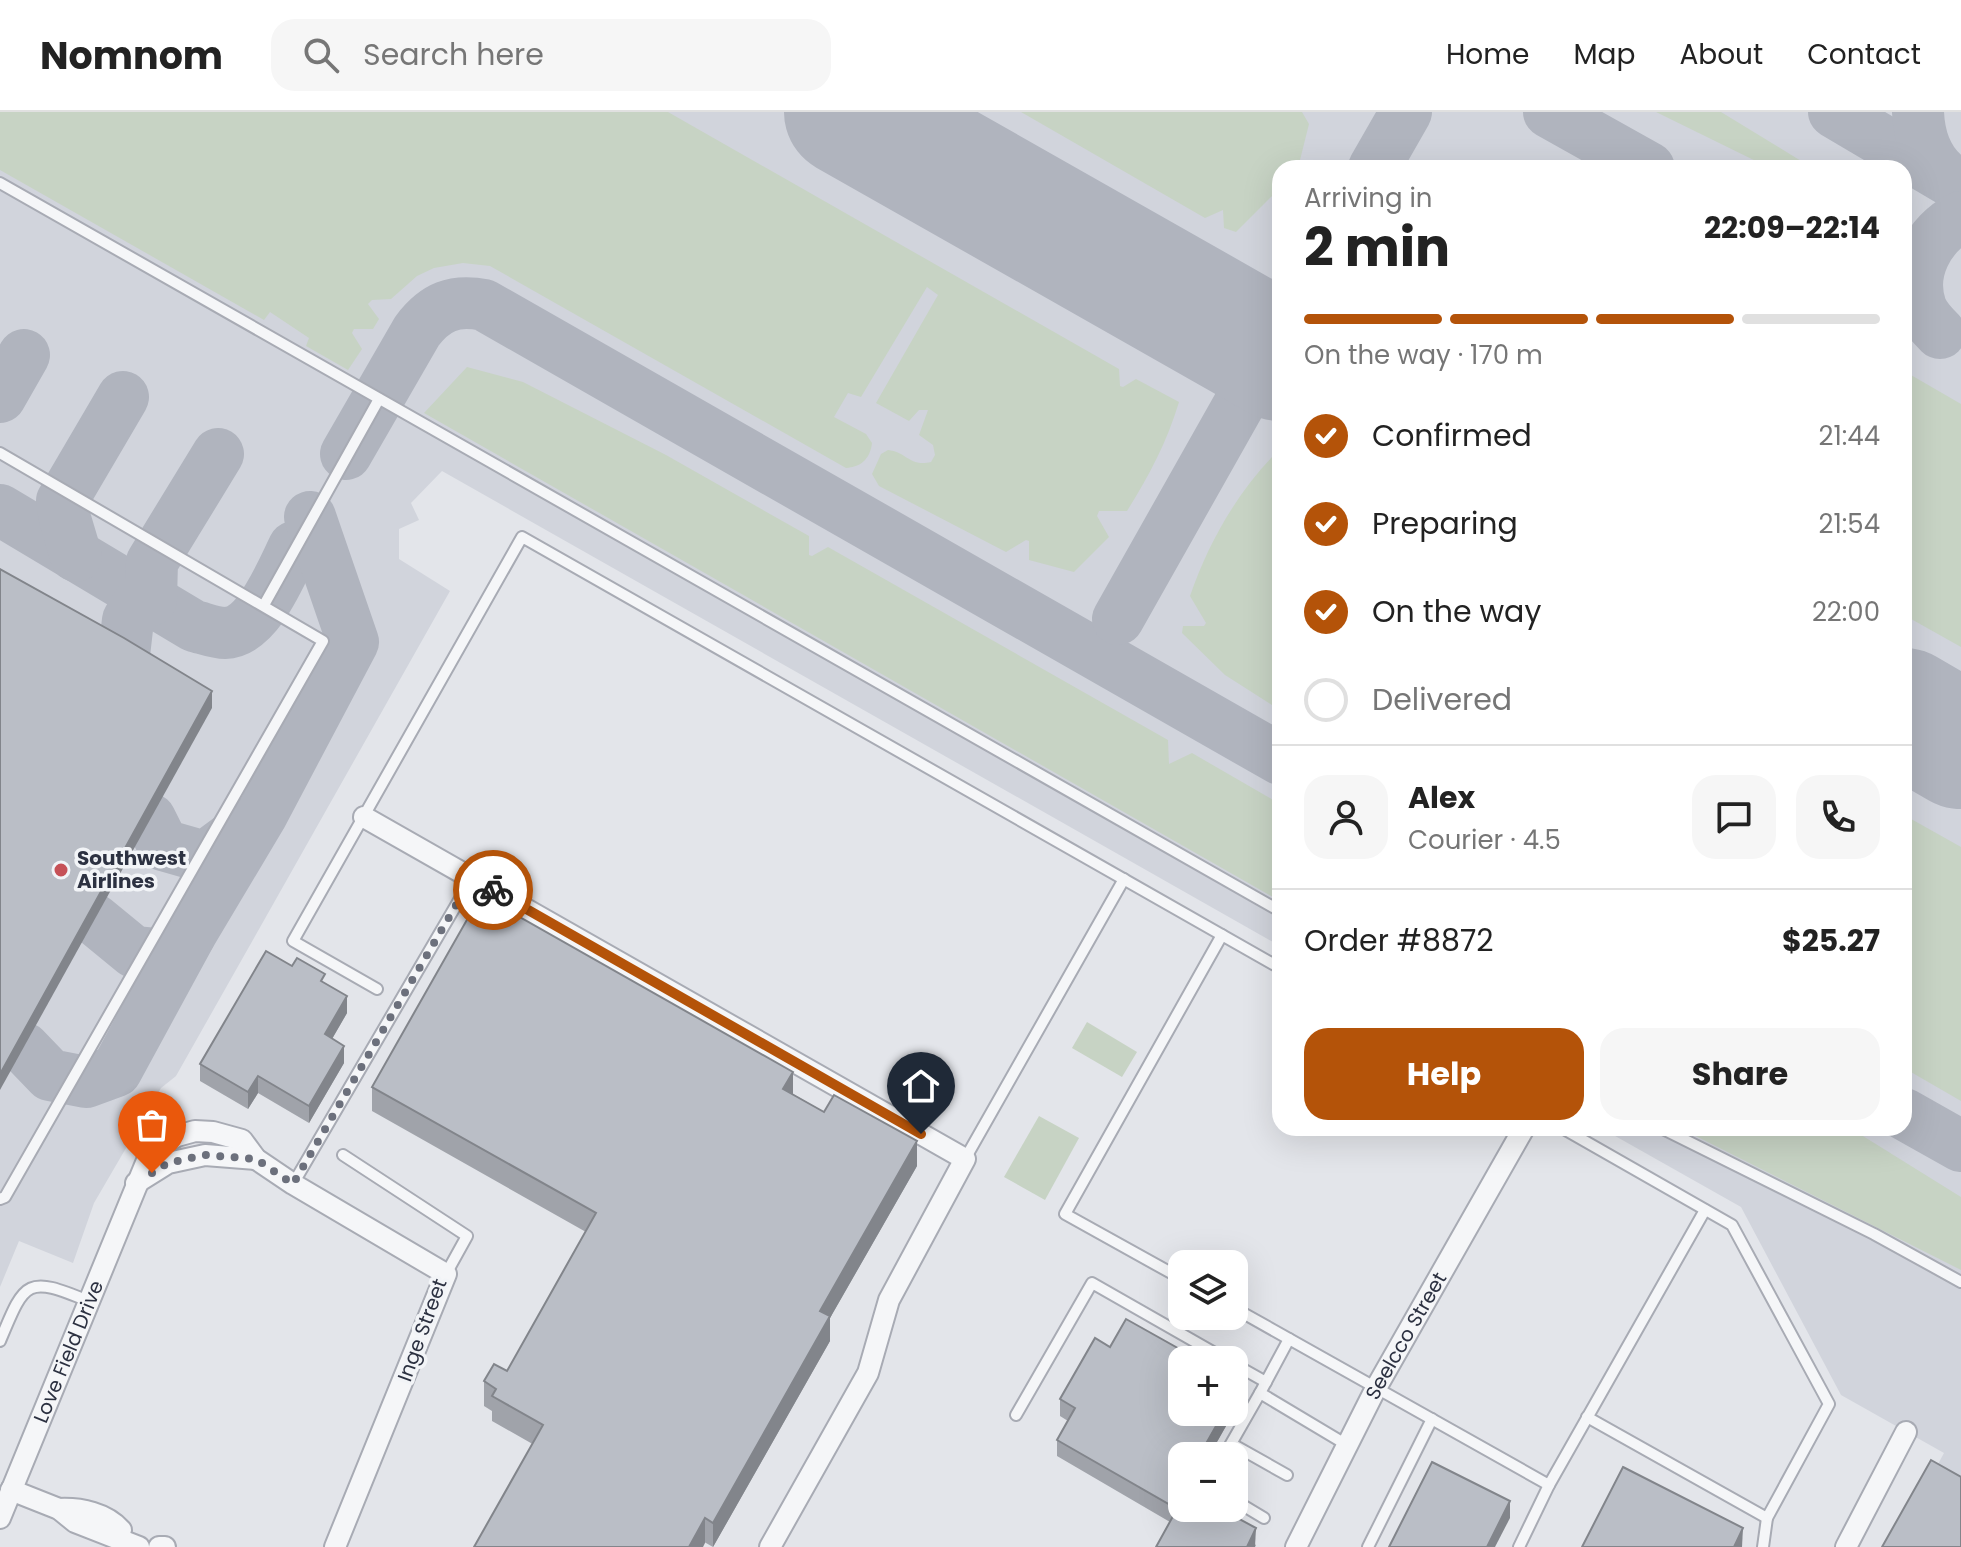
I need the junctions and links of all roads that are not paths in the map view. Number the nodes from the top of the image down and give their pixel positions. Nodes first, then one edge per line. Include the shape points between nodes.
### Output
1 (0, 183) edge
2 (379, 399) junction
3 (0, 453) edge
4 (264, 605) junction
5 (364, 817) junction
6 (472, 878) junction
7 (1124, 879) junction
8 (1272, 906) edge
9 (1222, 935) junction
10 (1272, 963) edge
11 (377, 989) dead end
12 (1519, 1136) edge
13 (1576, 1136) edge
14 (1677, 1136) edge
15 (343, 1155) dead end
16 (965, 1159) junction
17 (136, 1183) joint
18 (293, 1184) junction
19 (0, 1199) edge
20 (1705, 1210) junction
21 (1168, 1271) edge
22 (446, 1274) junction
23 (1961, 1282) edge
24 (88, 1301) junction
25 (1248, 1316) edge
26 (1289, 1339) junction
27 (0, 1341) edge
28 (1202, 1346) edge
29 (1248, 1372) edge
30 (1266, 1382) junction
31 (1376, 1388) junction
32 (1260, 1393) junction
33 (1016, 1415) dead end
34 (1587, 1417) junction
35 (1432, 1419) junction
36 (1906, 1432) dead end
37 (1233, 1442) edge
38 (1347, 1445) junction
39 (1248, 1453) edge
40 (1287, 1475) dead end
41 (1549, 1485) junction
42 (11, 1490) junction
43 (1248, 1508) edge
44 (0, 1518) edge
45 (1264, 1518) dead end
46 (1767, 1518) junction
47 (135, 1544) edge
48 (335, 1547) edge
49 (770, 1547) edge
50 (1296, 1547) edge
51 (1368, 1547) edge
52 (1519, 1547) edge
53 (1763, 1547) edge
54 (1846, 1547) edge

1 - 2 lane
2 - 4 lane
2 - 8 lane
3 - 4 lane
4 - 19 lane via 323,641
5 - 6 street
5 - 7 lane via 522,537
5 - 11 lane via 293,941
6 - 16 street
6 - 18 lane
7 - 9 lane
7 - 16 lane
9 - 10 lane
9 - 21 lane via 1065,1214
12 - 31 street, Seelcco Street
13 - 20 lane
14 - 23 lane
15 - 22 lane via 467,1236
16 - 49 street via 889,1300 868,1373
17 - 18 street, Inge Street via 168,1163 205,1155 256,1159
17 - 24 street, Love Field Drive
18 - 22 street, Inge Street
20 - 34 lane
20 - 46 lane via 1732,1225 1829,1404
22 - 48 street, Inge Street
24 - 27 lane via 54,1287 34,1286 18,1298
24 - 42 street, Love Field Drive
25 - 26 lane
26 - 30 lane
26 - 31 lane
28 - 33 lane via 1092,1283
29 - 30 lane
30 - 32 lane
31 - 35 lane
31 - 38 street, Seelcco Street
32 - 37 lane
32 - 38 lane
34 - 41 lane
34 - 46 lane
35 - 41 lane
35 - 51 lane
36 - 54 street
38 - 50 street, Seelcco Street
39 - 40 lane
41 - 52 lane
42 - 44 street, Love Field Drive
42 - 47 street via 59,1509 80,1508 114,1523
43 - 45 lane
46 - 53 lane

